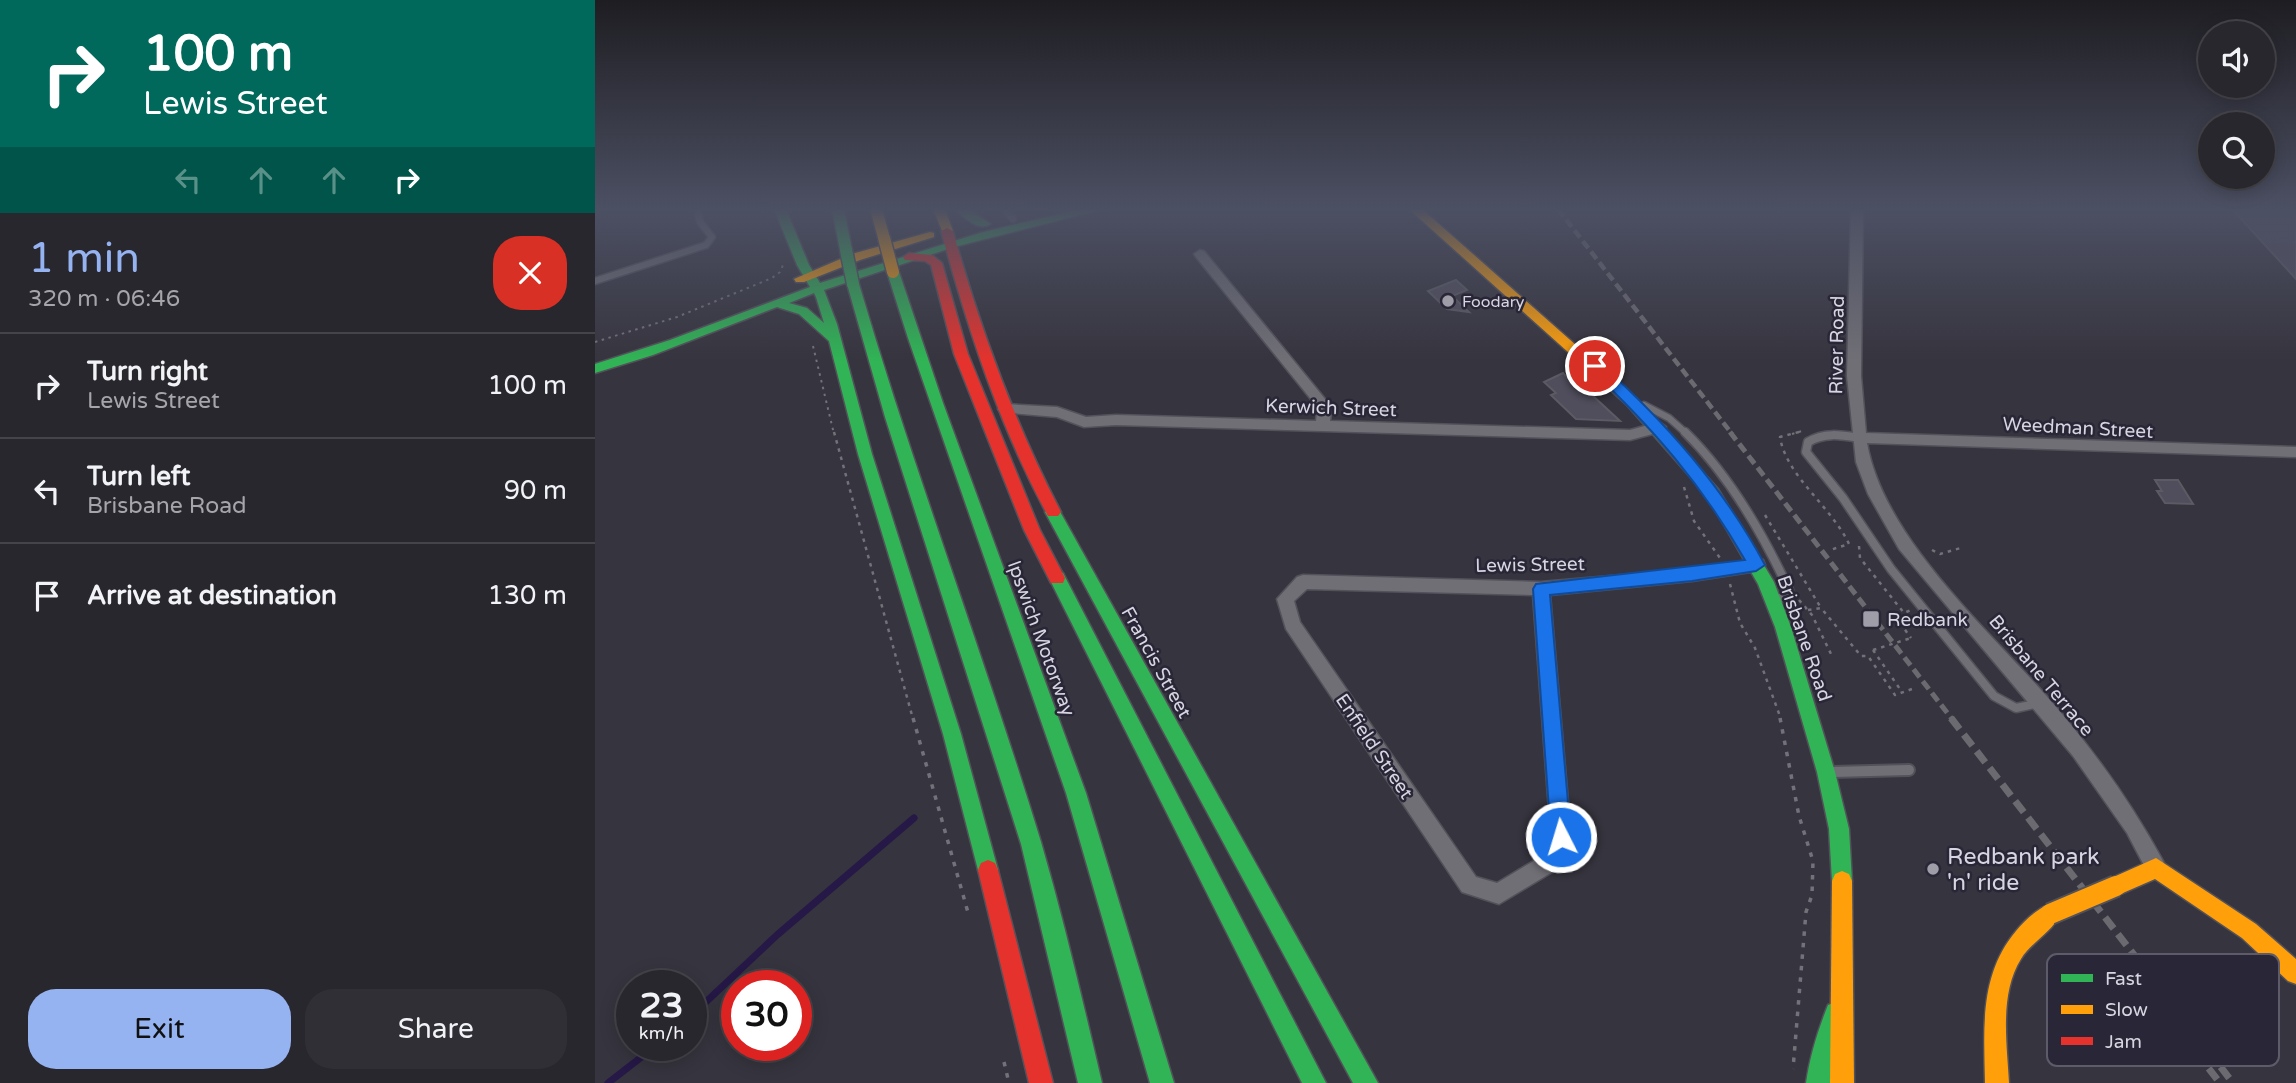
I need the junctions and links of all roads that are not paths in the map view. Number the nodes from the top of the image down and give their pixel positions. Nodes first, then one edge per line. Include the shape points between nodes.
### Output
1 (663, 260) edge
2 (804, 260) edge
3 (848, 260) edge
4 (859, 260) edge
5 (890, 260) edge
6 (899, 260) edge
7 (930, 260) edge
8 (955, 260) edge
9 (1204, 260) edge
10 (1474, 260) edge
11 (1856, 260) edge
12 (595, 281) edge
13 (814, 281) junction
14 (777, 303) junction
15 (835, 339) junction
16 (595, 355) edge
17 (595, 369) edge
18 (1632, 399) junction
19 (1005, 408) junction
20 (1322, 426) junction
21 (1659, 427) junction
22 (1859, 438) junction
23 (2296, 452) edge
24 (1756, 565) junction
25 (1303, 582) joint
26 (1541, 589) junction
27 (1773, 599) junction
28 (2040, 703) junction
29 (1909, 770) dead end
30 (1826, 772) junction
31 (2155, 868) junction
32 (2275, 954) edge
33 (2279, 957) edge
34 (2296, 973) edge
35 (1841, 1000) junction
36 (1041, 1083) edge
37 (1090, 1083) edge
38 (1162, 1083) edge
39 (1314, 1083) edge
40 (1366, 1083) edge
41 (1818, 1083) edge
42 (1842, 1083) edge
43 (1997, 1083) edge

1 - 12 lane
2 - 13 main road
3 - 37 main road, bridge via 899,449 1041,877
4 - 13 main road
5 - 38 main road, Ipswich Motorway, bridge via 931,393 1085,821
6 - 13 main road
7 - 39 main road via 936,263 961,354 1032,530
8 - 19 main road, Francis Street via 972,324
9 - 20 street via 1320,402
10 - 18 main road, Brisbane Road
11 - 22 street, River Road via 1854,376
13 - 14 main road
13 - 15 main road
13 - 16 main road
14 - 15 main road via 799,306
14 - 17 main road
15 - 36 main road via 865,454 955,747
18 - 21 main road, Brisbane Road
18 - 27 lane via 1673,421 1711,464 1756,528 1789,590 1786,597
19 - 20 street, Kerwich Street via 1073,414 1084,422
19 - 40 main road, Francis Street via 1105,612
20 - 21 street, Kerwich Street via 1630,435
21 - 24 main road, Brisbane Road via 1707,485
22 - 23 street, Weedman Street
22 - 28 street, Brisbane Terrace via 1872,485 1905,545
22 - 28 lane via 1818,436 1808,442 1806,452 1891,569 1994,696 2014,709
24 - 26 street, Lewis Street
24 - 27 main road, Brisbane Road
25 - 26 street, Lewis Street
25 - 26 street, Enfield Street via 1285,599 1292,624 1469,885 1499,894 1552,861 1561,837
27 - 30 main road, Brisbane Road
28 - 31 street, Brisbane Terrace via 2110,792
29 - 30 lane
30 - 35 main road, Brisbane Road via 1841,854
31 - 32 main road via 2249,930
31 - 43 main road, bridge via 2050,914 2025,932 2004,961 1998,999
33 - 34 main road
35 - 41 main road, Brisbane Road via 1821,1059
35 - 42 main road, Brisbane Road

